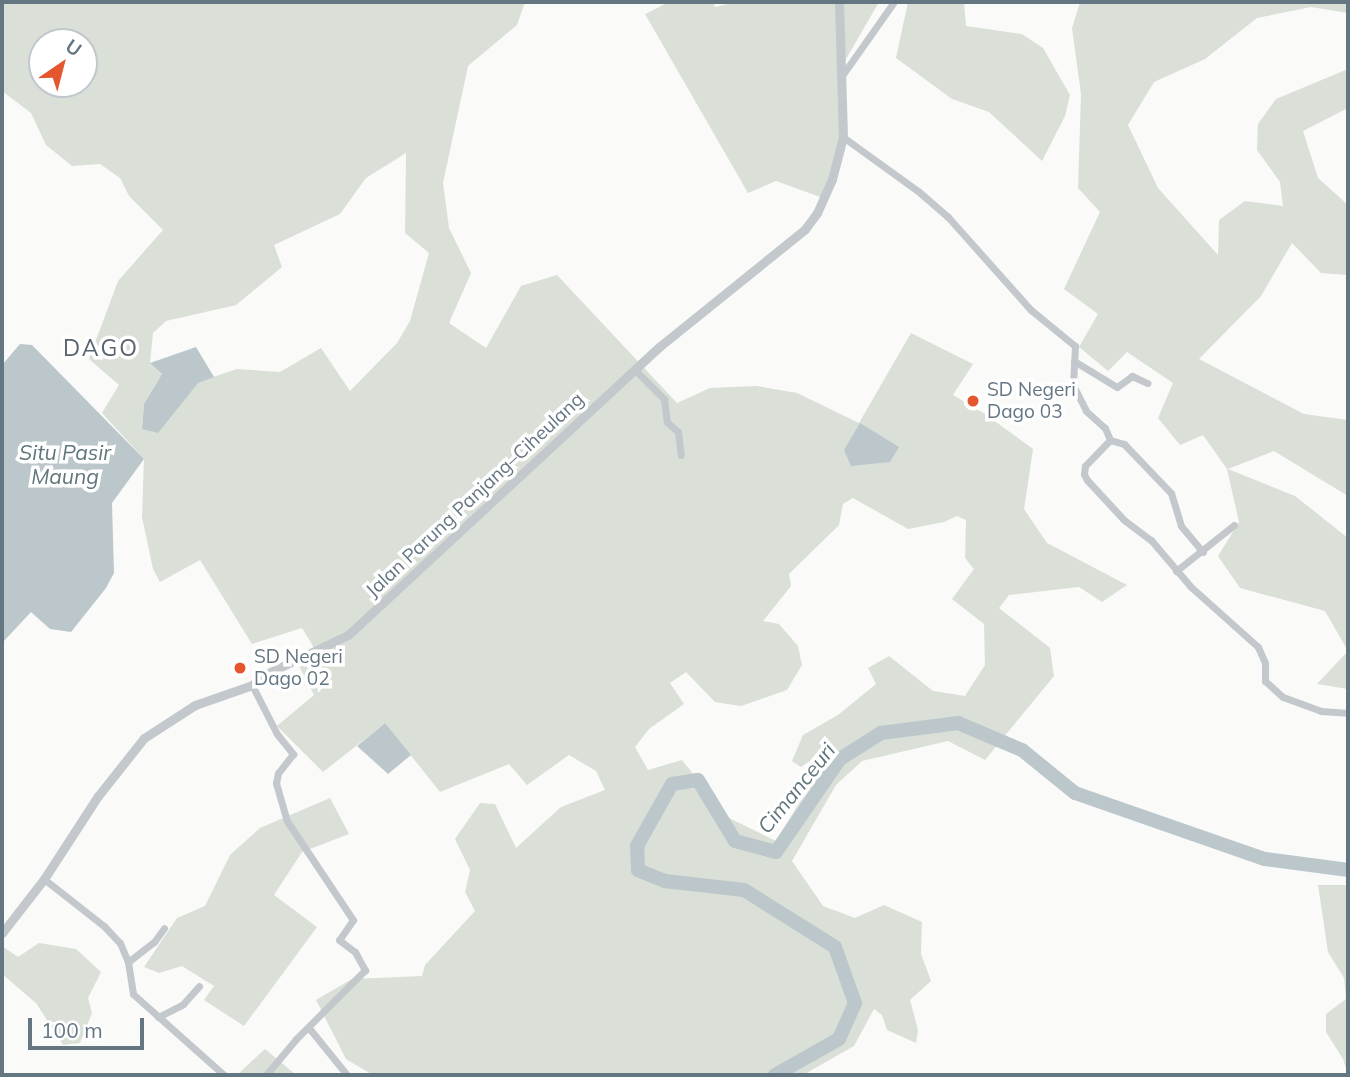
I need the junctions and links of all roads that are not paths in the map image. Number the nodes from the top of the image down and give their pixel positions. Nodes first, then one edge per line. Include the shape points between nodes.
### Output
1 (839, 2) edge
2 (894, 2) edge
3 (841, 77) junction
4 (843, 136) junction
5 (1074, 361) junction
6 (636, 371) junction
7 (1147, 383) dead end
8 (1111, 440) junction
9 (681, 455) dead end
10 (1234, 525) dead end
11 (1203, 552) junction
12 (1176, 571) junction
13 (252, 685) junction
14 (1348, 713) edge
15 (44, 879) junction
16 (164, 928) dead end
17 (2, 933) edge
18 (128, 962) junction
19 (199, 986) dead end
20 (158, 1017) junction
21 (309, 1028) junction
22 (223, 1075) edge
23 (265, 1075) edge
24 (347, 1075) edge

1 - 3 street, Jalan Parung Panjang–Ciheulang
2 - 3 street
3 - 4 street, Jalan Parung Panjang–Ciheulang
4 - 5 street via 948,217 1031,310 1075,346
4 - 6 street, Jalan Parung Panjang–Ciheulang via 832,179 806,229 659,347
5 - 7 street via 1116,387 1132,376
5 - 8 street via 1076,394
6 - 9 street via 664,399 667,422 678,432
6 - 13 street, Jalan Parung Panjang–Ciheulang via 348,635
8 - 11 street via 1124,444 1171,493 1181,526
8 - 12 street via 1088,460 1084,474
10 - 11 street
11 - 12 street
12 - 14 street via 1258,647 1265,663 1265,681 1283,697 1321,711
13 - 15 street, Jalan Parung Panjang–Ciheulang via 195,705 144,738 98,796
13 - 21 street via 277,734 293,754 276,783 287,821 353,920 339,940 355,952 365,970
15 - 17 street, Jalan Parung Panjang–Ciheulang
15 - 18 street via 104,926 120,943
16 - 18 street
18 - 20 street via 133,994
19 - 20 street via 183,1004
20 - 22 street
21 - 23 street
21 - 24 street

